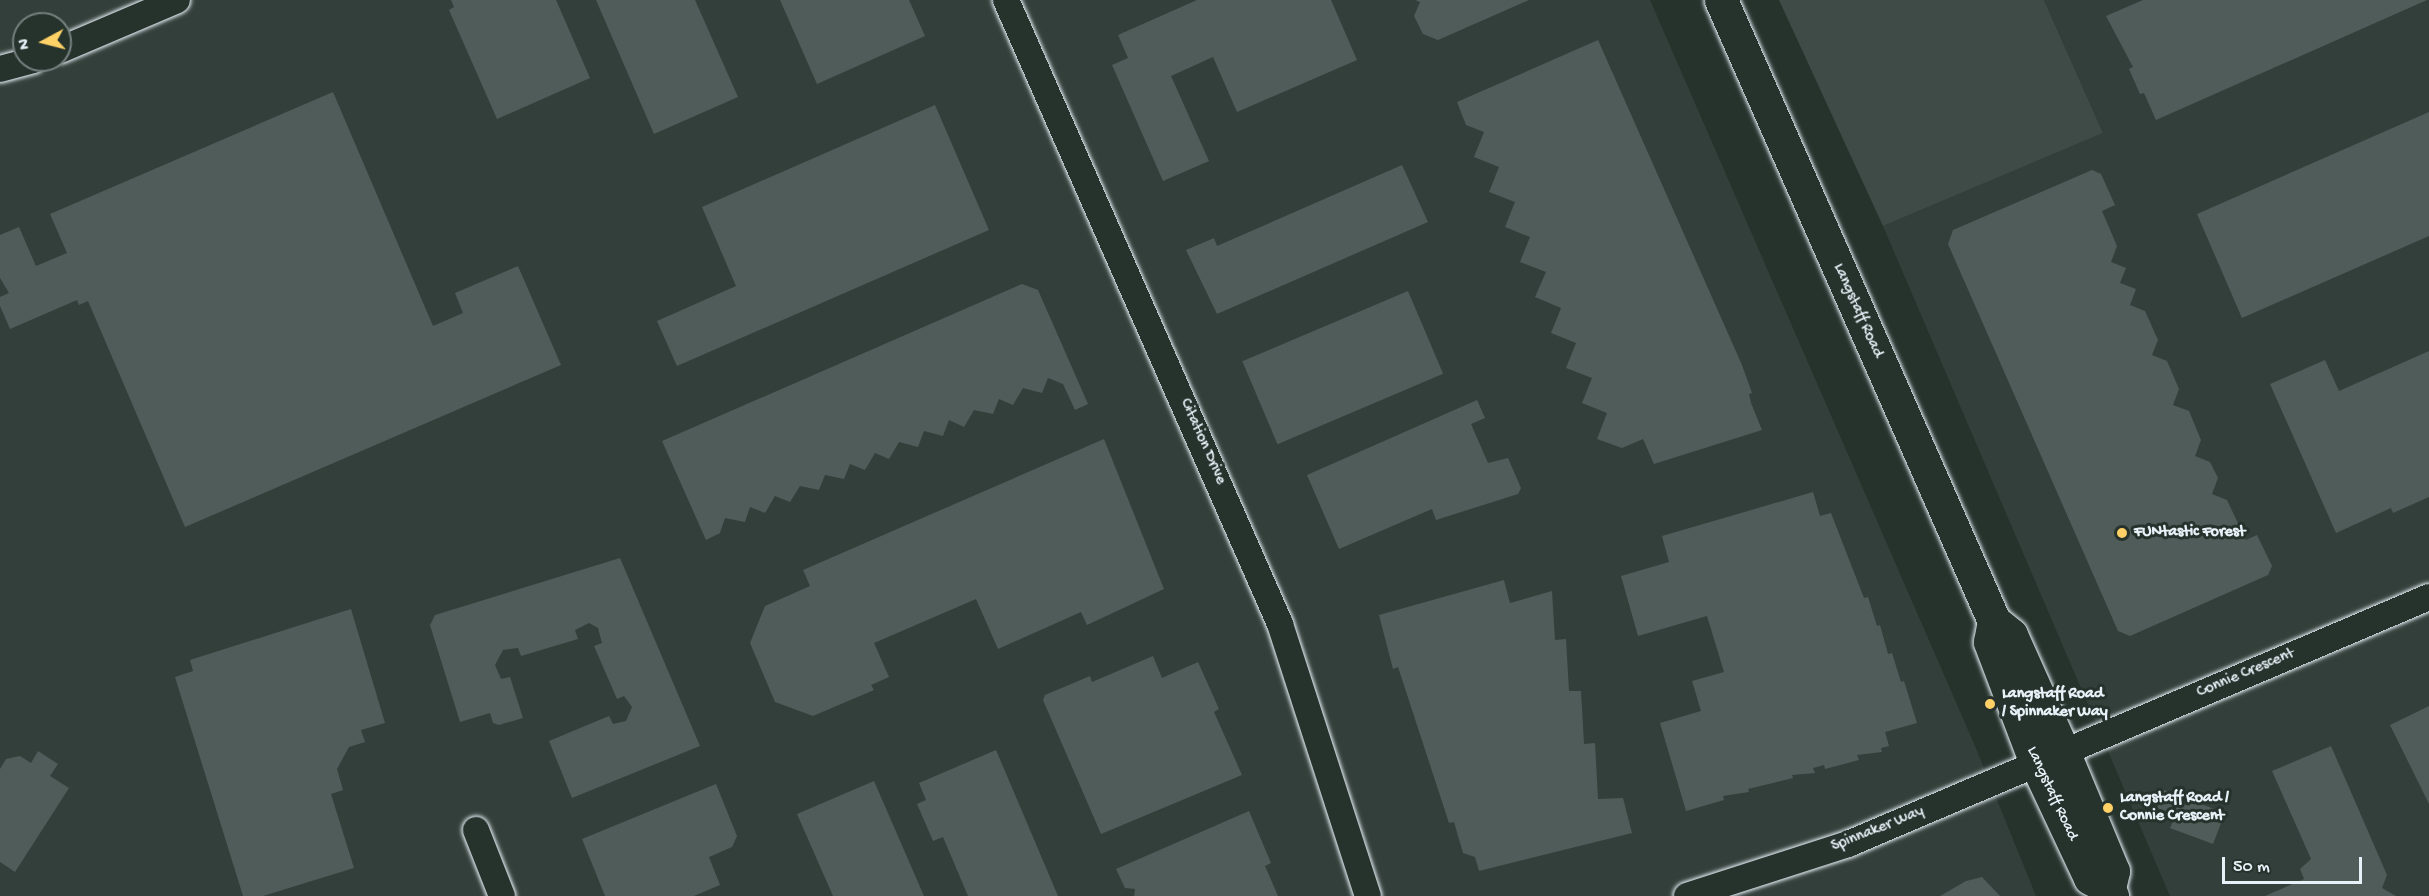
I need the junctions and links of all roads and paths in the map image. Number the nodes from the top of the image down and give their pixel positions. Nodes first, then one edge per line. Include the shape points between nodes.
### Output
1 (177, 0) edge
2 (1006, 0) edge
3 (1721, 0) edge
4 (72, 45) edge
5 (2429, 597) edge
6 (2050, 757) junction
7 (476, 830) dead end
8 (2111, 892) edge
9 (502, 896) edge
10 (1368, 896) edge
11 (1687, 896) edge

1 - 4 street
2 - 10 street, Citation Drive via 1281,624
3 - 6 main road, Langstaff Road via 1994,621 2011,635
5 - 6 street, Connie Crescent
6 - 8 main road, Langstaff Road via 2113,871
6 - 11 street, Spinnaker Way via 1848,844
7 - 9 street

